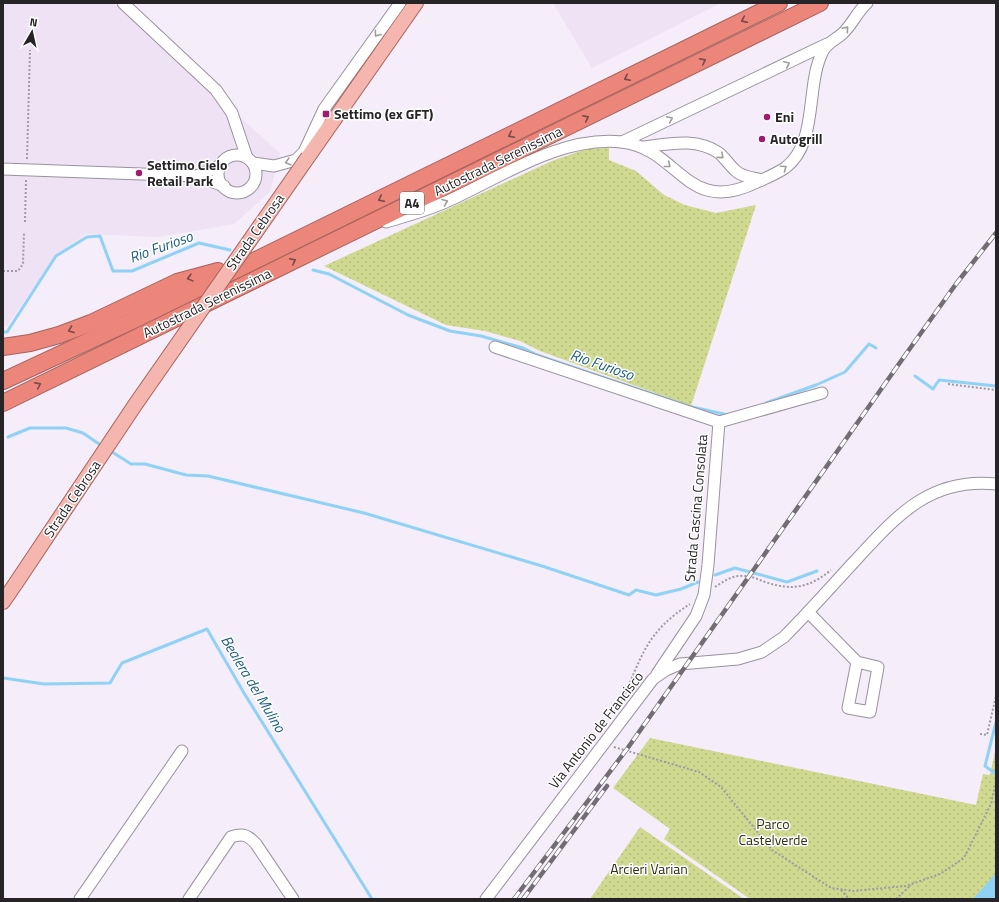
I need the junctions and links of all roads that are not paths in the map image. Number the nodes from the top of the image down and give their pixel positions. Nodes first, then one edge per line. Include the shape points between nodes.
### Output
1 (123, 3) edge
2 (400, 3) edge
3 (416, 3) edge
4 (779, 3) edge
5 (820, 3) edge
6 (867, 3) edge
7 (831, 42) junction
8 (238, 136) junction
9 (622, 142) junction
10 (643, 147) junction
11 (231, 156) junction
12 (250, 161) junction
13 (221, 165) junction
14 (3, 169) edge
15 (197, 176) junction
16 (762, 180) junction
17 (224, 186) junction
18 (341, 237) junction
19 (254, 261) junction
20 (3, 347) edge
21 (496, 347) dead end
22 (3, 381) edge
23 (822, 393) dead end
24 (3, 402) edge
25 (719, 422) junction
26 (996, 484) edge
27 (3, 602) edge
28 (808, 612) junction
29 (856, 662) dead end
30 (654, 679) junction
31 (182, 751) dead end
32 (80, 899) edge
33 (189, 899) edge
34 (293, 899) edge
35 (486, 899) edge

1 - 8 street via 216,90 232,113
2 -> 12 street via 324,109 304,152 296,160 274,166
3 - 27 main road, Strada Cebrosa, bridge via 134,406
4 -> 19 highway, Autostrada Serenissima / A4
18 -> 5 highway, Autostrada Serenissima / A4
7 -> 6 street via 847,30
9 -> 7 street
16 -> 7 street via 784,169 801,146 808,129 815,76 823,50
8 - 11 street
8 - 12 street
9 - 10 street
18 -> 9 street via 447,202 549,154 588,144
10 -> 16 street via 678,142 711,148 737,173
10 -> 16 street via 703,190 715,193 731,191
11 - 12 street via 240,155
11 - 13 street
12 - 17 street via 256,174 255,180 247,190 235,192
13 - 15 street
13 - 17 street via 219,175
14 - 15 street
15 - 17 street
24 -> 18 highway, Autostrada Serenissima / A4
19 -> 20 highway via 177,282 91,323 59,335
19 - 22 highway, Autostrada Serenissima / A4
21 - 25 street, Strada Cascina Consolata
23 - 25 street, Strada Cascina Consolata
25 - 30 street, Strada Cascina Consolata via 704,595 696,616
26 - 28 street, Via Antonio de Francisco via 950,486 914,503 888,526
28 - 29 street
28 - 30 street, Via Antonio de Francisco via 784,637 762,652 738,659 680,664
30 - 35 street, Via Antonio de Francisco
31 - 32 street
33 - 34 street via 231,838 243,834 256,844

